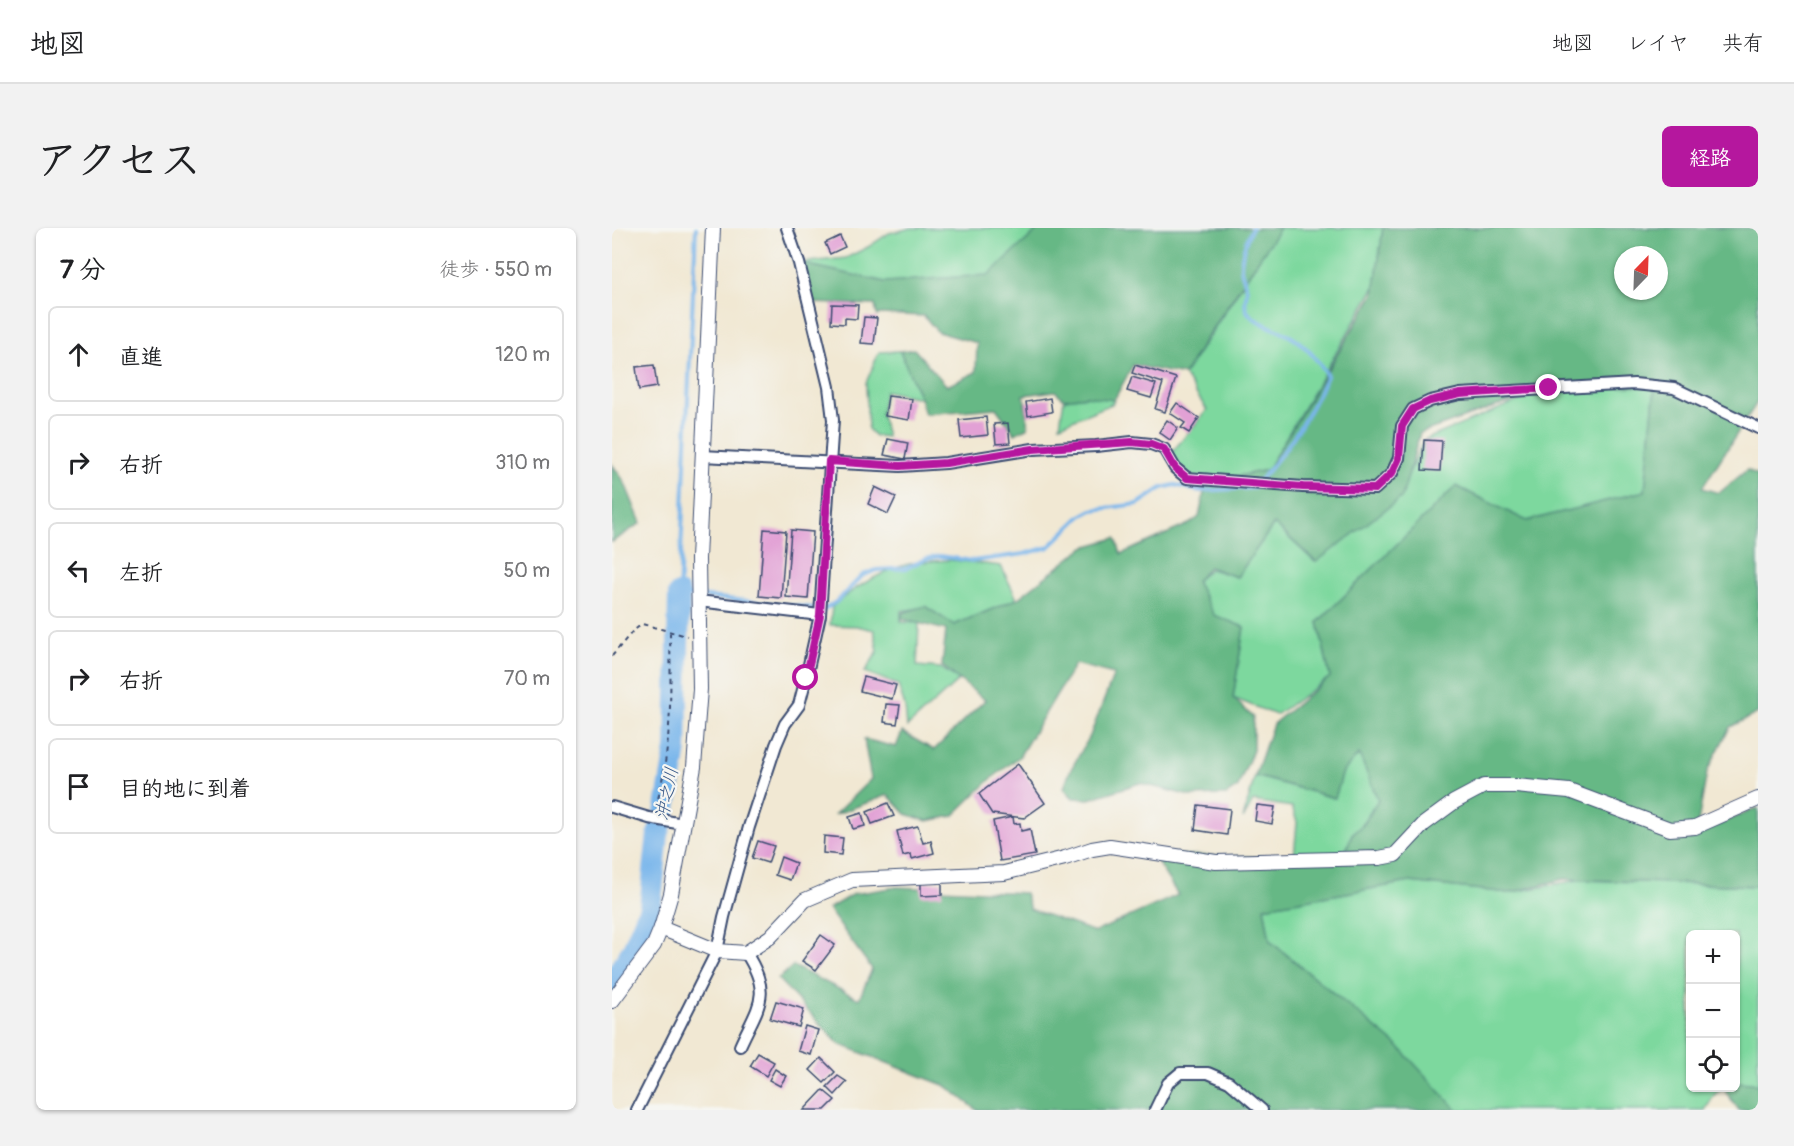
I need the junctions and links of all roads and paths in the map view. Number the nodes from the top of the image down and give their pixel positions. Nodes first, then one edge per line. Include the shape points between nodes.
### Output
1 (713, 228) edge
2 (787, 228) edge
3 (1758, 428) edge
4 (702, 456) junction
5 (829, 461) junction
6 (698, 602) junction
7 (820, 615) junction
8 (670, 632) junction
9 (699, 636) junction
10 (612, 656) edge
11 (1758, 799) edge
12 (612, 807) edge
13 (653, 819) junction
14 (683, 824) junction
15 (662, 928) junction
16 (717, 951) junction
17 (746, 953) junction
18 (612, 1001) edge
19 (740, 1046) dead end
20 (637, 1110) edge
21 (1155, 1110) edge
22 (1262, 1110) edge

1 - 4 street
2 - 5 street via 829,387 833,420
3 - 5 street via 1674,387 1634,384 1460,394 1430,401 1413,409 1402,426 1399,458 1392,473 1375,489 1187,478 1175,468 1164,449 1132,442 1033,449 900,466
4 - 5 street
4 - 6 street
5 - 7 street
6 - 7 street
6 - 9 street
7 - 16 street via 799,705 776,745 749,827
8 - 9 path
8 - 10 path via 642,624
8 - 13 path via 670,727
9 - 14 street via 698,726
11 - 17 street via 1695,826 1670,829 1569,791 1484,786 1424,824 1395,855 1375,859 1216,862 1110,846 1004,873 852,880 805,900 770,937
12 - 13 street
13 - 14 street
14 - 15 street
15 - 16 street
15 - 18 street via 654,945
16 - 17 street
16 - 20 street
17 - 19 street via 762,985 761,999
21 - 22 street via 1168,1083 1180,1073 1208,1073 1229,1082

